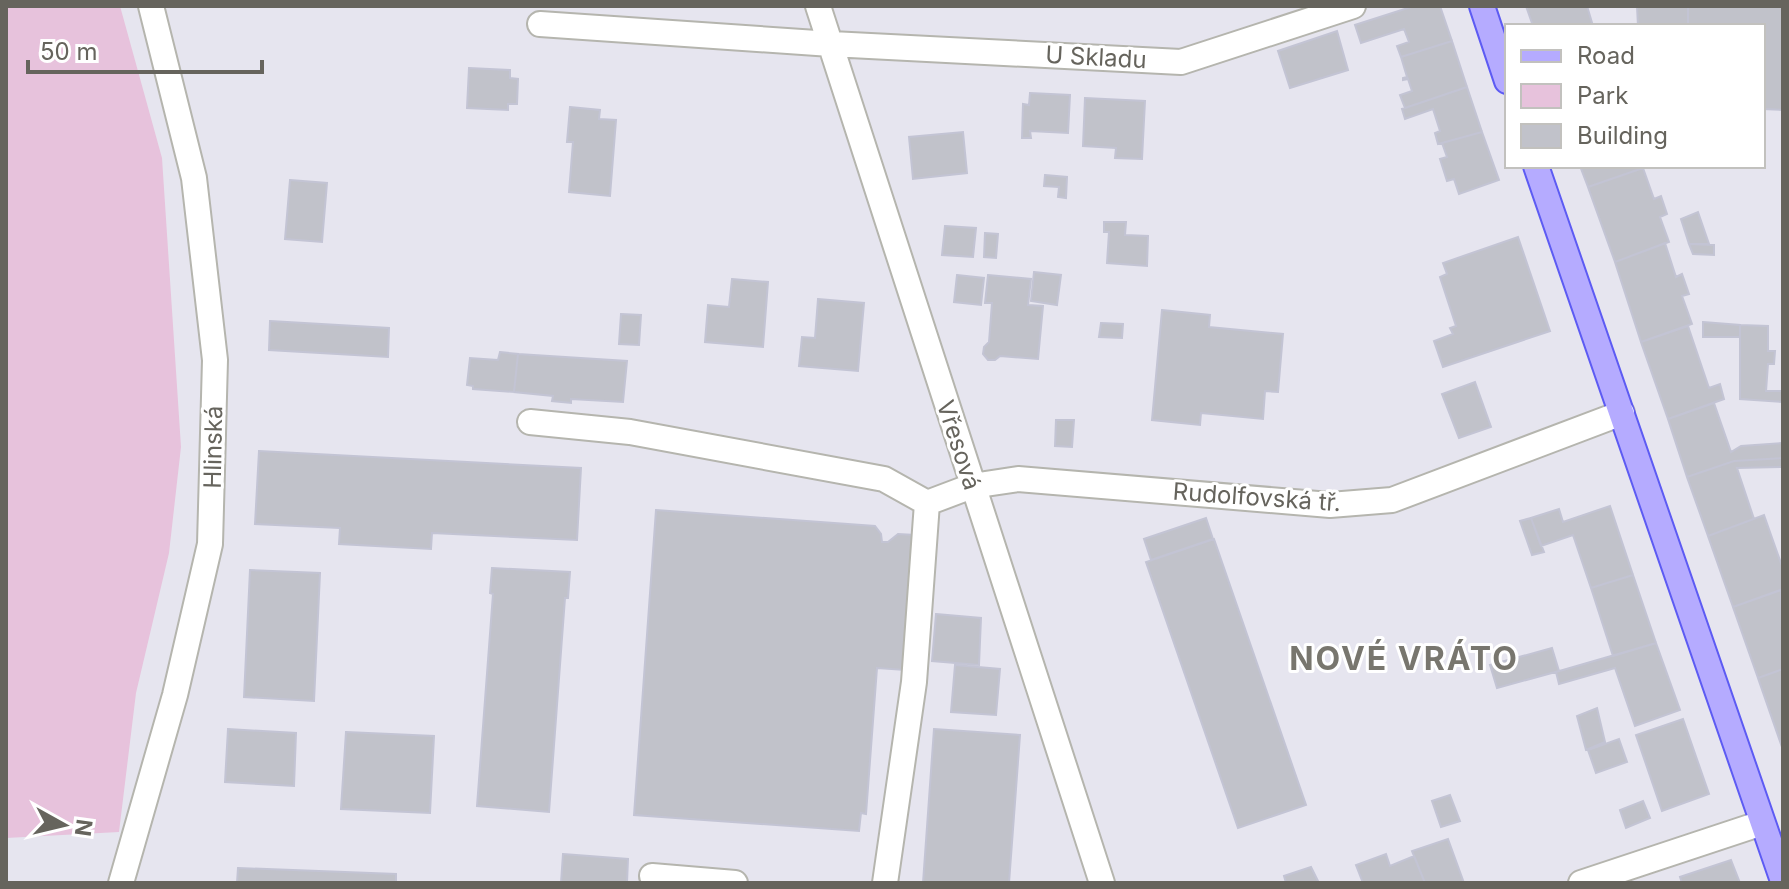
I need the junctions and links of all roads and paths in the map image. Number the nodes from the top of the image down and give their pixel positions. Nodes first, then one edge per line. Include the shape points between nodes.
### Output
1 (151, 6) edge
2 (818, 6) edge
3 (1353, 6) edge
4 (1482, 6) edge
5 (540, 24) dead end
6 (831, 44) junction
7 (1505, 75) edge
8 (1537, 168) edge
9 (1622, 413) junction
10 (530, 422) dead end
11 (972, 486) junction
12 (927, 503) junction
13 (1762, 823) junction
14 (652, 876) dead end
15 (1783, 881) edge
16 (121, 883) edge
17 (735, 883) edge
18 (885, 883) edge
19 (1102, 883) edge
20 (1581, 883) edge

1 - 16 street, Hlinská via 194,178 215,360 210,544 175,695
2 - 6 street, Vřesová
3 - 6 street, U Skladu via 1181,62
4 - 7 main road
5 - 6 street, U Skladu
6 - 11 street, Vřesová
8 - 9 main road
9 - 11 street, Rudolfovská tř. via 1392,500 1330,505 1018,479
9 - 13 main road
10 - 12 street via 630,432 884,479
11 - 12 street, Rudolfovská tř.
11 - 19 street, Vřesová
12 - 18 street via 914,682
13 - 15 main road
13 - 20 street
14 - 17 street

